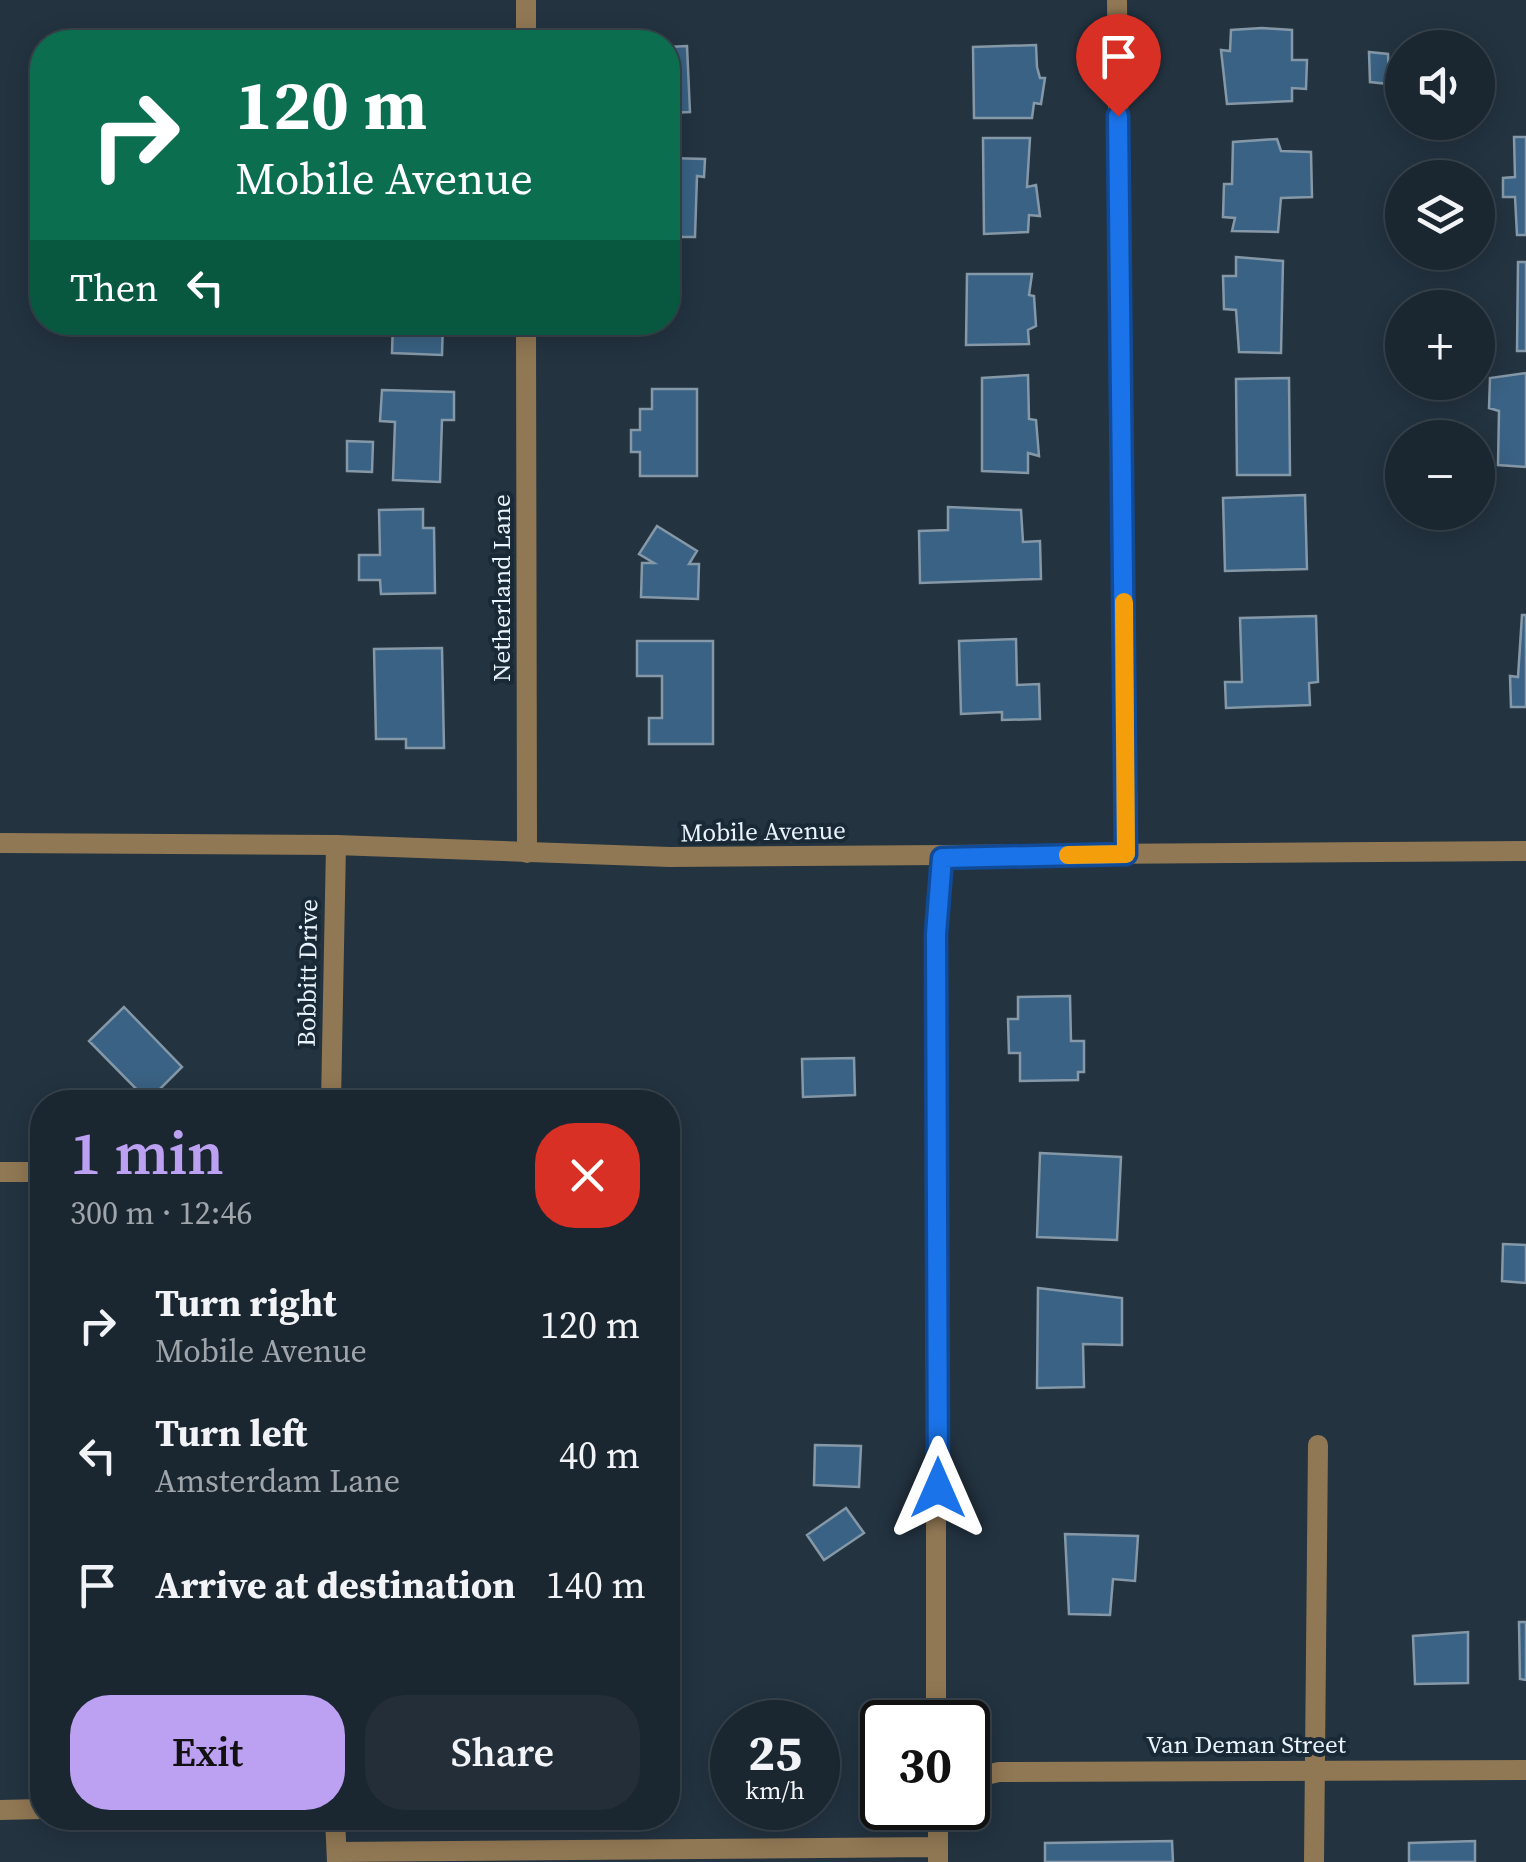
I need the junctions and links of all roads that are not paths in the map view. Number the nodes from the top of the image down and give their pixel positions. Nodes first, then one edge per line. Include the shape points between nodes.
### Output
1 (526, 0) edge
2 (1117, 0) edge
3 (526, 30) edge
4 (526, 335) edge
5 (0, 843) edge
6 (336, 845) junction
7 (1526, 850) edge
8 (527, 854) junction
9 (1126, 854) junction
10 (942, 858) junction
11 (330, 1090) edge
12 (0, 1172) edge
13 (30, 1172) edge
14 (1318, 1445) dead end
15 (936, 1700) edge
16 (1314, 1768) junction
17 (1526, 1770) edge
18 (990, 1774) edge
19 (0, 1810) edge
20 (30, 1810) edge
21 (336, 1830) edge
22 (938, 1855) edge
23 (337, 1857) edge
24 (1314, 1862) edge

1 - 3 street
2 - 9 street
4 - 8 street, Netherland Lane
5 - 6 street, Mobile Avenue
6 - 8 street, Mobile Avenue
6 - 11 street, Bobbitt Drive
7 - 9 street, Mobile Avenue
8 - 10 street, Mobile Avenue
9 - 10 street, Mobile Avenue
10 - 15 street via 936,934
12 - 13 street
14 - 16 street
16 - 17 street, Van Deman Street
16 - 18 street, Van Deman Street
16 - 24 street
19 - 20 street
21 - 23 street
22 - 23 street

